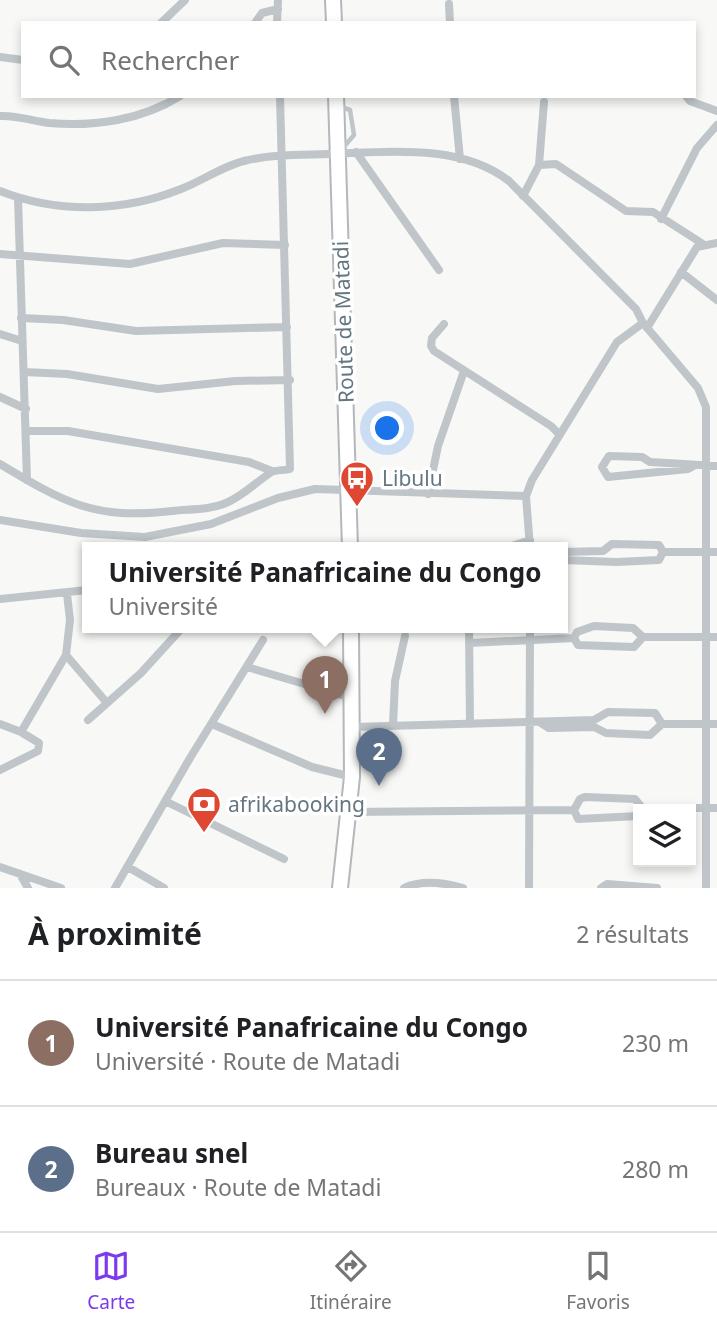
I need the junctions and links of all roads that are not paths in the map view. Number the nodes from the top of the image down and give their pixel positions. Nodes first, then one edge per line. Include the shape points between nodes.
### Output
1 (185, 0) edge
2 (333, 0) edge
3 (278, 4) edge
4 (449, 4) dead end
5 (163, 21) edge
6 (257, 21) edge
7 (334, 21) edge
8 (450, 21) edge
9 (0, 57) edge
10 (21, 60) edge
11 (176, 98) edge
12 (280, 98) edge
13 (454, 98) edge
14 (688, 98) edge
15 (336, 101) edge
16 (544, 102) dead end
17 (717, 111) edge
18 (0, 116) edge
19 (717, 125) edge
20 (356, 152) junction
21 (338, 153) junction
22 (282, 156) junction
23 (460, 159) junction
24 (539, 165) junction
25 (0, 191) edge
26 (523, 196) junction
27 (18, 198) junction
28 (661, 219) junction
29 (717, 243) edge
30 (703, 244) junction
31 (285, 245) junction
32 (0, 254) edge
33 (20, 257) junction
34 (439, 270) dead end
35 (681, 272) junction
36 (717, 300) edge
37 (21, 318) junction
38 (444, 324) dead end
39 (645, 326) junction
40 (287, 327) junction
41 (0, 334) edge
42 (22, 341) junction
43 (464, 371) junction
44 (24, 372) junction
45 (290, 380) junction
46 (0, 397) edge
47 (706, 407) junction
48 (26, 410) junction
49 (717, 410) edge
50 (27, 431) junction
51 (559, 434) junction
52 (0, 465) edge
53 (705, 466) junction
54 (717, 466) edge
55 (650, 467) junction
56 (272, 471) junction
57 (27, 481) junction
58 (347, 492) junction
59 (428, 494) junction
60 (526, 496) junction
61 (0, 520) edge
62 (349, 542) edge
63 (530, 542) edge
64 (568, 552) edge
65 (663, 552) junction
66 (704, 552) junction
67 (717, 552) edge
68 (598, 555) junction
69 (568, 559) edge
70 (82, 591) edge
71 (67, 594) junction
72 (0, 599) edge
73 (177, 633) edge
74 (351, 633) edge
75 (469, 633) edge
76 (530, 633) edge
77 (405, 636) dead end
78 (643, 637) junction
79 (706, 637) junction
80 (717, 637) edge
81 (574, 638) junction
82 (263, 640) dead end
83 (530, 642) junction
84 (469, 643) junction
85 (66, 655) junction
86 (247, 667) junction
87 (352, 698) junction
88 (107, 703) junction
89 (88, 720) dead end
90 (717, 723) edge
91 (0, 724) edge
92 (212, 724) junction
93 (470, 724) junction
94 (530, 724) junction
95 (594, 724) junction
96 (662, 724) junction
97 (706, 724) junction
98 (393, 725) junction
99 (353, 727) junction
100 (21, 732) junction
101 (0, 770) edge
102 (352, 777) junction
103 (165, 801) junction
104 (638, 804) edge
105 (696, 808) edge
106 (705, 808) junction
107 (717, 808) edge
108 (530, 810) junction
109 (574, 810) junction
110 (350, 812) junction
111 (633, 816) edge
112 (284, 859) dead end
113 (0, 867) edge
114 (128, 867) junction
115 (20, 874) junction
116 (28, 888) edge
117 (61, 888) edge
118 (115, 888) edge
119 (164, 888) edge
120 (340, 888) edge
121 (404, 888) edge
122 (463, 888) edge
123 (529, 888) edge
124 (601, 888) edge
125 (657, 888) edge
126 (706, 888) edge

1 - 5 street
2 - 7 highway
3 - 6 street
4 - 8 street
9 - 10 street
11 - 18 street via 140,115 107,122
12 - 22 street
13 - 23 street
14 - 17 street
15 - 21 highway, Route de Matadi
16 - 24 street
19 - 28 street via 697,148
20 - 21 street
20 - 23 street
20 - 34 street
21 - 22 street
21 - 58 highway, Route de Matadi
22 - 27 street via 243,161 135,204 103,209
22 - 31 street
23 - 26 street via 498,173
24 - 26 street
24 - 28 street via 556,163 626,211 653,212
25 - 27 street
26 - 39 street via 636,309
27 - 33 street
28 - 30 street
29 - 30 street
30 - 35 street
31 - 33 street via 223,243 130,264
31 - 40 street
32 - 33 street
33 - 37 street
35 - 36 street
35 - 39 street
37 - 40 street via 136,331
37 - 42 street
38 - 43 street via 431,346
39 - 47 street via 698,388
39 - 51 street via 617,342
40 - 45 street
41 - 42 street
42 - 44 street
43 - 51 street
43 - 59 street via 438,446
44 - 45 street via 158,389
44 - 48 street
45 - 56 street via 290,469
46 - 48 street
47 - 49 street
47 - 53 street
48 - 50 street
50 - 56 street via 68,431 249,462
50 - 57 street
51 - 60 street
52 - 57 street
53 - 54 street
53 - 55 street via 688,462
53 - 66 street
55 - 55 street via 642,457 608,456 602,467 608,477
56 - 57 street via 224,504 143,515 82,506
58 - 59 street
58 - 61 street via 315,489 161,536 117,536
58 - 62 highway, Route de Matadi
59 - 60 street
60 - 63 street
64 - 68 street
65 - 66 street
65 - 68 street via 659,560 617,562
65 - 68 street via 659,545 612,544
66 - 67 street
66 - 79 street
68 - 69 street
70 - 71 street
71 - 72 street
71 - 85 street
73 - 88 street
74 - 87 highway
75 - 84 street
76 - 83 street
77 - 98 street via 395,681
78 - 79 street
78 - 81 street via 633,628 594,626 577,632
78 - 81 street via 634,647 581,647
79 - 80 street
79 - 97 street
81 - 83 street
82 - 86 street
83 - 84 street
83 - 94 street
84 - 93 street
85 - 88 street
85 - 100 street
86 - 87 street
86 - 92 street
87 - 99 highway
88 - 89 street
90 - 97 street
91 - 100 street
92 - 102 street via 312,768
92 - 103 street
93 - 94 street
93 - 98 street
94 - 95 street
94 - 108 street
95 - 96 street via 606,733 650,735
95 - 96 street via 608,712 649,712
96 - 97 street
97 - 106 street
98 - 99 street
99 - 102 highway
100 - 101 street via 36,740 38,751
102 - 110 highway
103 - 112 street
103 - 114 street
104 - 109 street via 630,798 585,797
105 - 106 street
106 - 107 street
106 - 126 street
108 - 109 street
108 - 110 street
108 - 123 street
109 - 111 street via 578,819 587,821
110 - 120 highway
113 - 115 street
114 - 118 street
114 - 119 street
115 - 116 street
115 - 117 street
121 - 122 street via 447,883
124 - 125 street via 607,884

